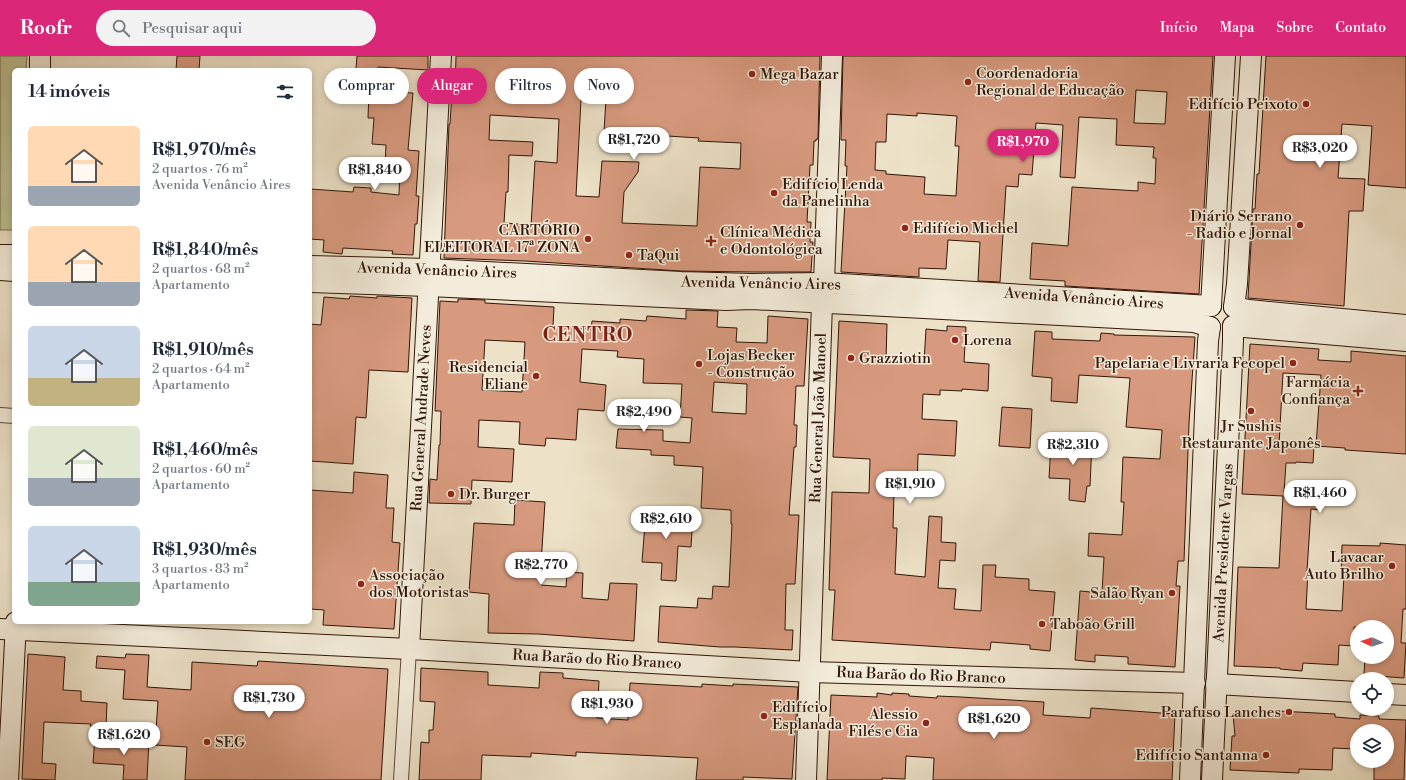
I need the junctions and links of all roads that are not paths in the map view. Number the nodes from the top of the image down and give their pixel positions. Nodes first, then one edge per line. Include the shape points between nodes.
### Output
1 (40, 56) edge
2 (441, 56) edge
3 (832, 56) edge
4 (1225, 56) edge
5 (1251, 56) edge
6 (40, 68) edge
7 (0, 254) edge
8 (12, 255) edge
9 (312, 266) edge
10 (0, 270) edge
11 (12, 271) edge
12 (429, 278) junction
13 (312, 282) edge
14 (824, 282) junction
15 (890, 286) junction
16 (752, 292) junction
17 (822, 303) junction
18 (1211, 306) junction
19 (889, 307) junction
20 (1233, 317) junction
21 (1406, 325) edge
22 (1210, 326) junction
23 (1406, 341) edge
24 (0, 415) edge
25 (12, 416) edge
26 (10, 627) edge
27 (409, 649) junction
28 (810, 672) junction
29 (1195, 683) junction
30 (1216, 684) junction
31 (1350, 692) edge
32 (1394, 694) edge
33 (1406, 695) edge
34 (8, 780) edge
35 (401, 780) edge
36 (806, 780) edge
37 (1190, 780) edge
38 (1212, 780) edge

1 - 6 main road
2 - 12 main road, Rua General Andrade Neves
3 - 14 main road, Rua General João Manoel
4 - 18 main road
5 - 20 main road, Avenida Presidente Vargas
7 - 8 main road
9 - 12 main road, Avenida Venâncio Aires
10 - 11 main road
12 - 13 main road, Avenida Venâncio Aires
12 - 16 main road, Avenida Venâncio Aires via 681,290 726,300
12 - 27 main road, Rua General Andrade Neves
14 - 15 main road, Avenida Venâncio Aires
14 - 16 main road, Avenida Venâncio Aires
14 - 17 main road, Rua General João Manoel
15 - 18 main road, Avenida Venâncio Aires
15 - 19 main road
16 - 17 main road, Avenida Venâncio Aires
17 - 19 main road, Avenida Venâncio Aires
17 - 28 main road, Rua General João Manoel
18 - 20 main road via 1215,303 1228,303
18 - 22 main road via 1207,319
19 - 22 main road, Avenida Venâncio Aires via 1194,322
20 - 21 main road via 1249,310
20 - 22 main road via 1227,330 1215,330
20 - 23 main road
20 - 30 main road, Avenida Presidente Vargas
22 - 29 main road, Avenida Presidente Vargas
24 - 25 street
26 - 27 main road, Rua Barão do Rio Branco
26 - 34 main road
27 - 28 main road, Rua Barão do Rio Branco
27 - 35 street, Rua General Andrade Neves
28 - 29 main road, Rua Barão do Rio Branco
28 - 36 main road, Rua General João Manoel
29 - 30 main road via 1197,690 1202,694 1214,691
29 - 37 main road, Avenida Presidente Vargas
30 - 31 main road
30 - 38 main road, Avenida Presidente Vargas
32 - 33 main road

